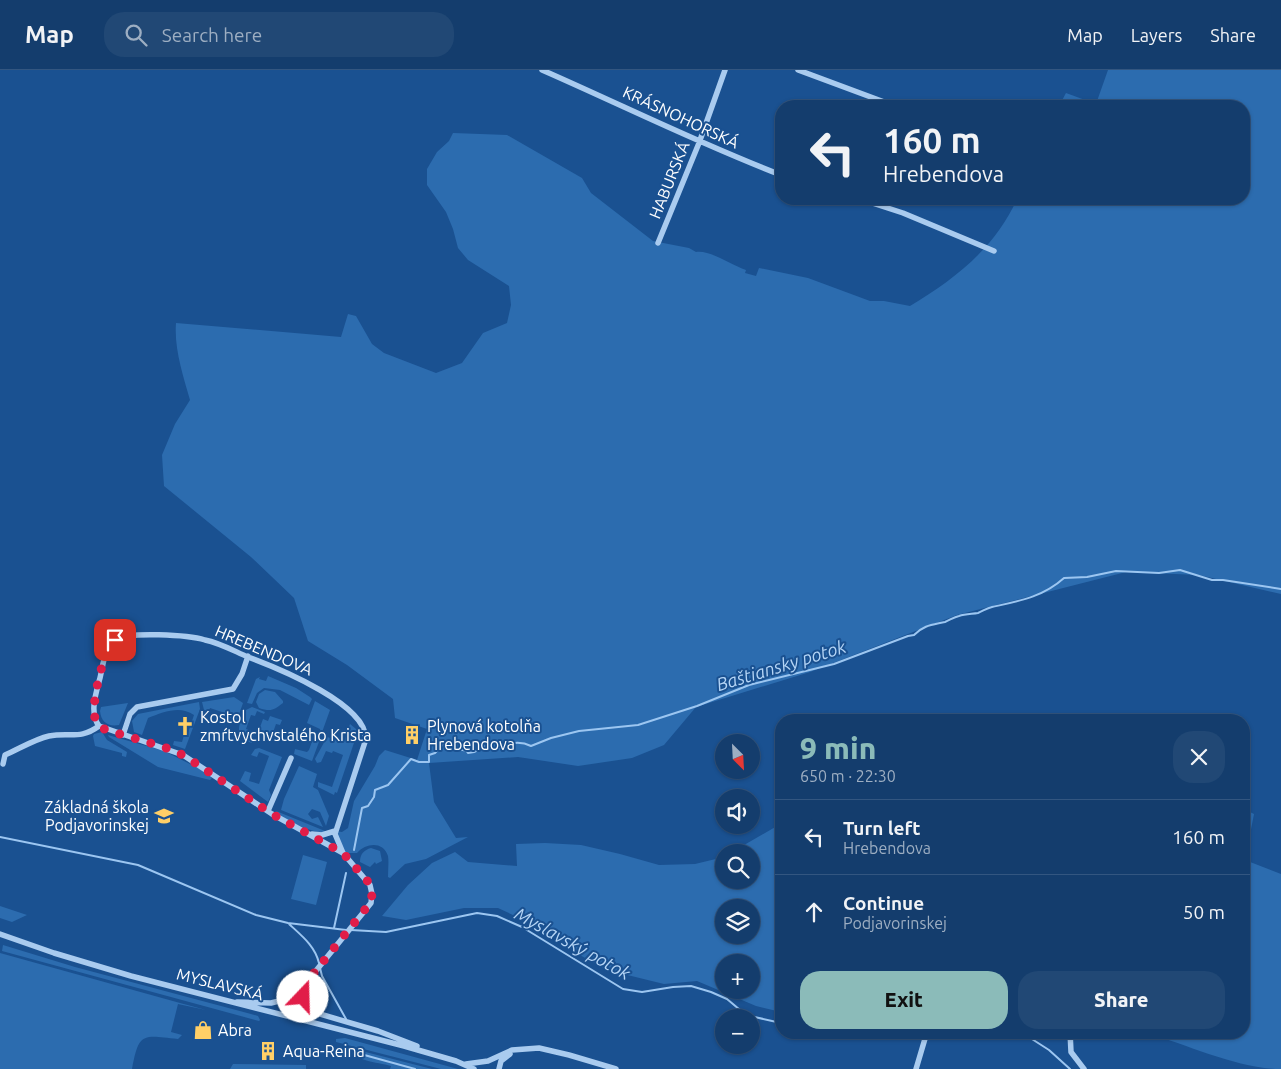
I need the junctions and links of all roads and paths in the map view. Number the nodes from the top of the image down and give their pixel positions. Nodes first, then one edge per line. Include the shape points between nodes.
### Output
1 (542, 70) edge
2 (726, 70) edge
3 (798, 70) edge
4 (879, 100) edge
5 (699, 143) junction
6 (775, 174) edge
7 (878, 205) edge
8 (658, 243) dead end
9 (994, 250) dead end
10 (248, 656) junction
11 (99, 726) junction
12 (123, 735) junction
13 (291, 758) dead end
14 (3, 764) dead end
15 (268, 811) junction
16 (335, 831) junction
17 (309, 834) junction
18 (343, 853) junction
19 (0, 934) edge
20 (300, 992) junction
21 (238, 1002) junction
22 (289, 1016) junction
23 (925, 1039) edge
24 (1070, 1039) edge
25 (522, 1049) junction
26 (449, 1059) junction
27 (500, 1061) junction
28 (464, 1064) junction
29 (474, 1069) edge
30 (492, 1069) edge
31 (499, 1069) edge
32 (616, 1069) edge
33 (916, 1069) edge
34 (1084, 1069) edge

1 - 5 street, KRÁSNOHORSKÁ via 647,116
2 - 5 street, HABURSKÁ
3 - 4 street
5 - 6 street, KRÁSNOHORSKÁ
5 - 8 street, HABURSKÁ
7 - 9 street
10 - 11 street, HREBENDOVA via 198,638 134,635 120,638 108,650 96,697 94,714
10 - 12 street via 233,689 137,706 131,711
10 - 16 street, HREBENDOVA via 310,684 349,710 363,728 365,742
11 - 12 street
11 - 14 street via 88,734 44,738 5,755
12 - 15 street via 183,755
13 - 15 street
15 - 17 street
16 - 17 street
16 - 18 street
17 - 18 street
18 - 20 street via 368,882 372,891 371,902
19 - 21 street, MYSLAVSKÁ via 104,968
20 - 21 street via 280,1001
20 - 22 street
20 - 26 street via 312,1012 378,1030
21 - 22 street, MYSLAVSKÁ
22 - 26 street, MYSLAVSKÁ
23 - 33 street
24 - 34 street via 1071,1052
25 - 27 street, MYSLAVSKÁ
25 - 28 street, MYSLAVSKÁ via 508,1051 486,1062
25 - 32 street, MYSLAVSKÁ via 548,1049
26 - 28 street, MYSLAVSKÁ
27 - 30 street, MYSLAVSKÁ
27 - 31 street
28 - 29 street

